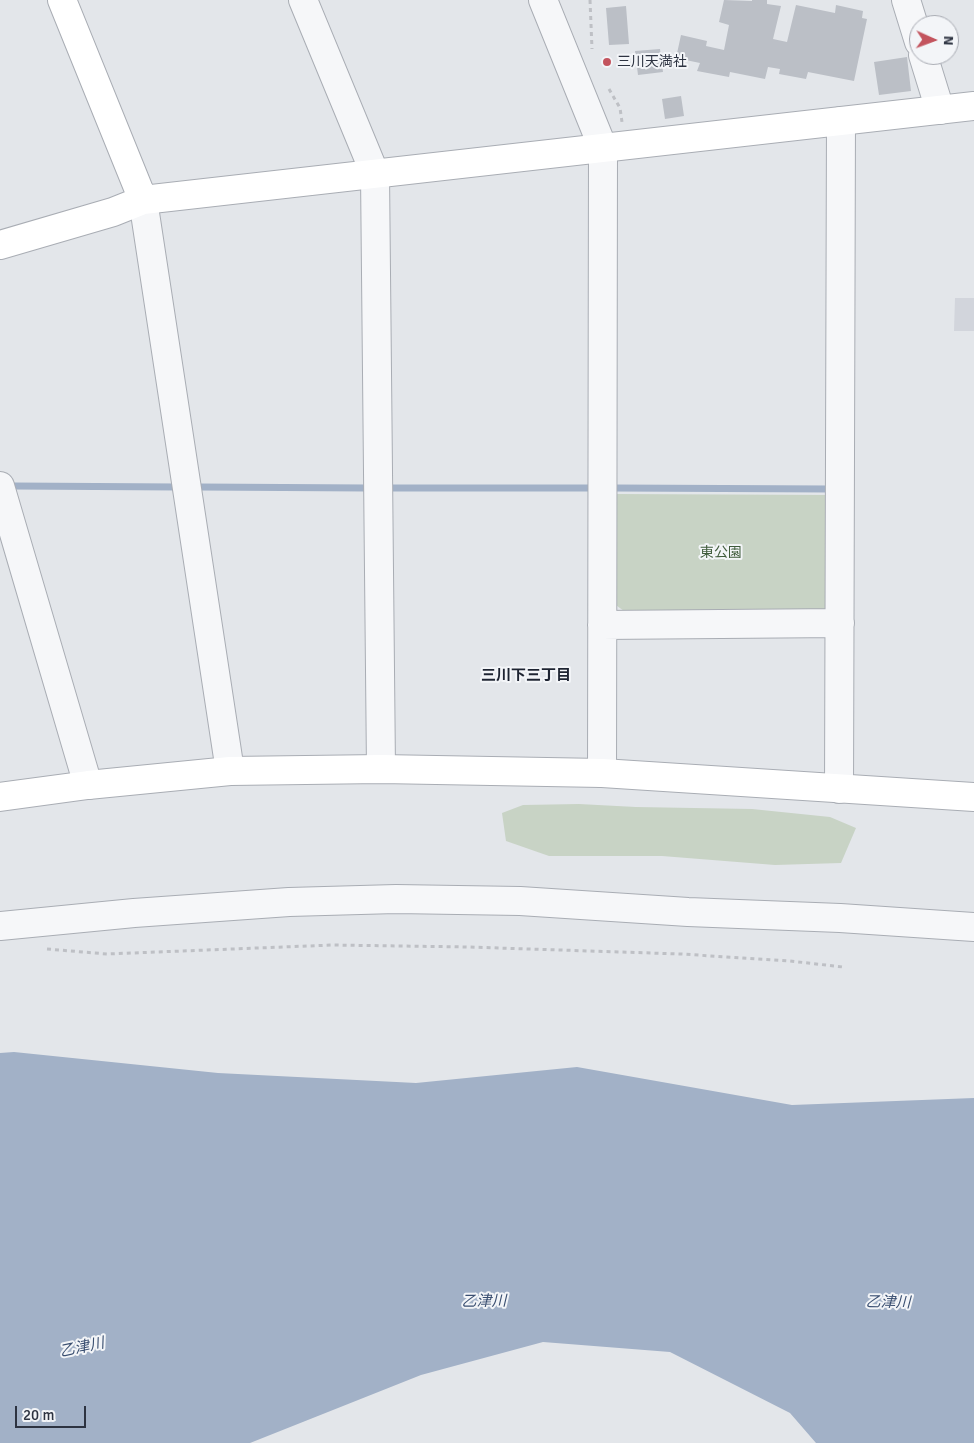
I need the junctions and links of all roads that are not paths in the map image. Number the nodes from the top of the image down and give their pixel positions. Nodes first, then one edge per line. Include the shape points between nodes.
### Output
1 (62, 0) edge
2 (303, 0) edge
3 (543, 0) edge
4 (906, 0) edge
5 (911, 15) edge
6 (926, 65) edge
7 (974, 106) edge
8 (940, 110) junction
9 (841, 122) junction
10 (603, 148) junction
11 (375, 174) junction
12 (143, 200) junction
13 (0, 245) edge
14 (0, 486) edge
15 (840, 623) junction
16 (602, 625) junction
17 (381, 769) junction
18 (230, 771) junction
19 (602, 773) junction
20 (88, 785) junction
21 (839, 789) junction
22 (0, 796) edge
23 (974, 797) edge
24 (0, 926) edge
25 (974, 928) edge

1 - 12 street
2 - 11 street
3 - 10 street
4 - 5 street
6 - 8 street
7 - 8 street
8 - 9 street
9 - 10 street
9 - 15 street
10 - 11 street
10 - 16 street
11 - 12 street
11 - 17 street
12 - 13 street
12 - 18 street
14 - 20 street
15 - 16 street
15 - 21 street
16 - 19 street
17 - 18 street
17 - 19 street
18 - 20 street
19 - 21 street
20 - 22 street
21 - 23 street
24 - 25 street via 269,903 396,899 520,901

